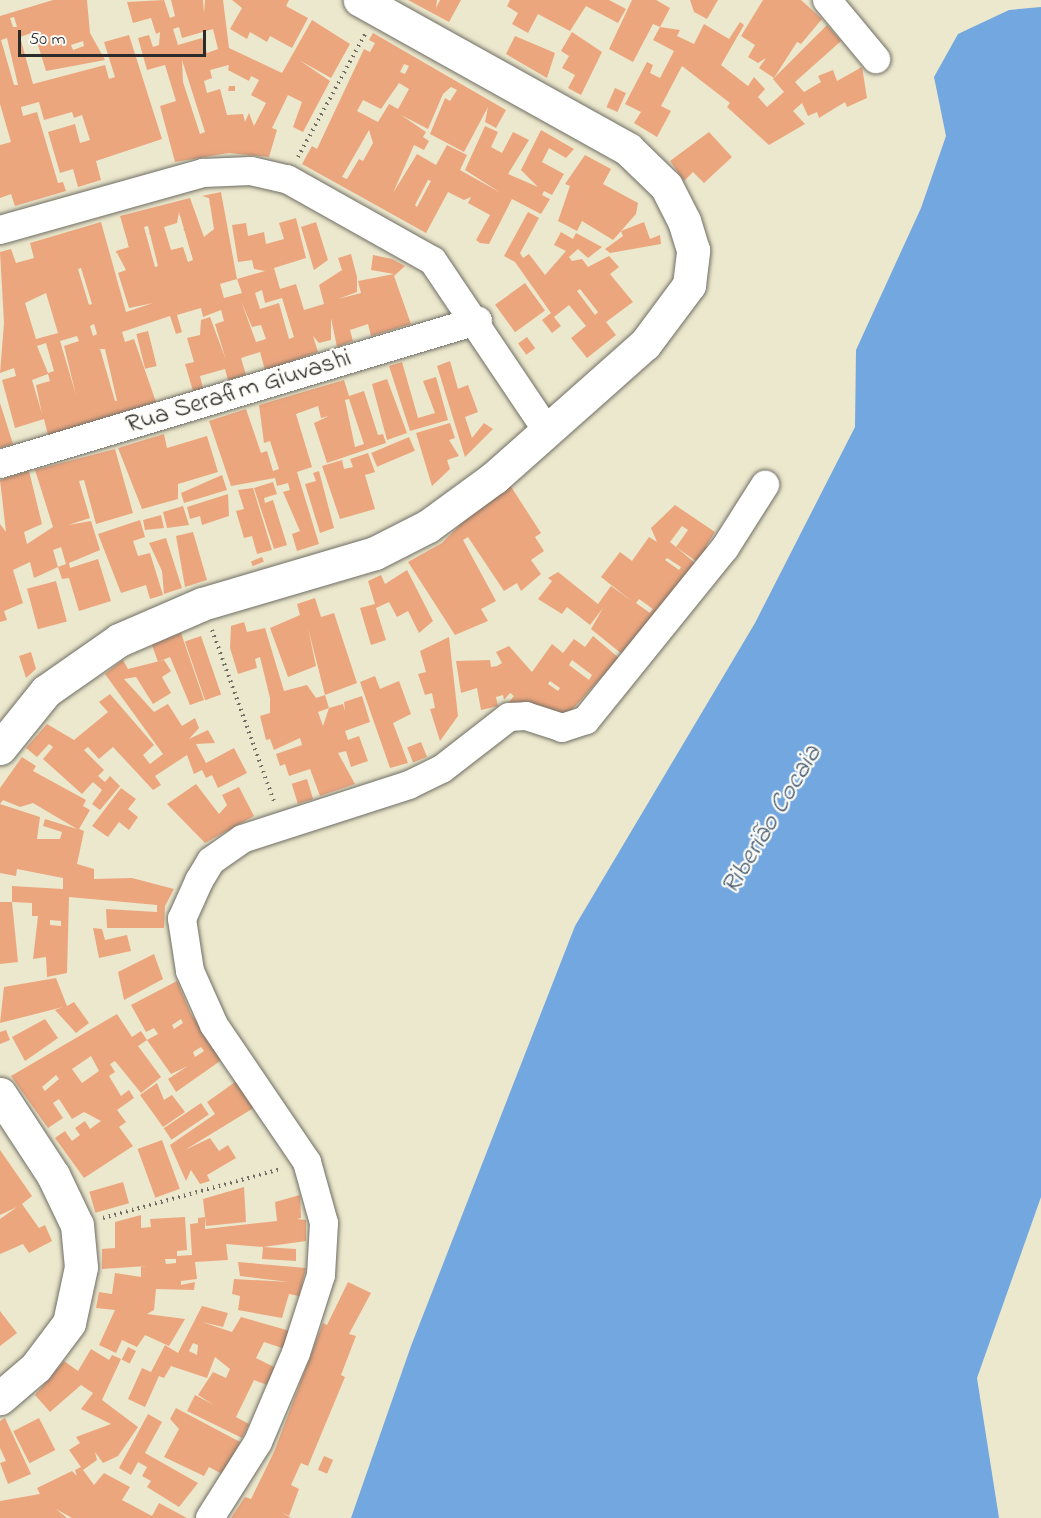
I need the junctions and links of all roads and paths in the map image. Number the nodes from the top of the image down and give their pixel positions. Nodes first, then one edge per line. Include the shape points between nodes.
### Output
1 (827, 0) edge
2 (369, 5) edge
3 (876, 59) dead end
4 (287, 179) junction
5 (0, 230) edge
6 (478, 321) junction
7 (546, 429) junction
8 (0, 464) edge
9 (765, 485) dead end
10 (202, 604) junction
11 (0, 747) edge
12 (282, 824) junction
13 (0, 1094) edge
14 (307, 1162) junction
15 (77, 1226) junction
16 (0, 1398) edge
17 (210, 1518) edge

1 - 3 street
2 - 4 path
2 - 7 main road via 628,148 666,186 684,221 693,250 689,285 645,344
4 - 5 street via 251,171 203,173
4 - 6 street via 433,261
6 - 7 street
6 - 8 street, Rua Serafim Giuvashi
7 - 10 main road via 495,477 428,526 375,553
9 - 12 street via 725,548 586,720 562,728 526,716 509,717 442,769 408,785
10 - 11 main road via 119,640 46,691
10 - 12 path
12 - 14 street via 242,839 211,861 182,920 190,971 214,1026
13 - 15 main road via 54,1175
14 - 15 path
14 - 17 street via 324,1223 321,1275 258,1442
15 - 16 main road via 81,1268 69,1323 36,1367

